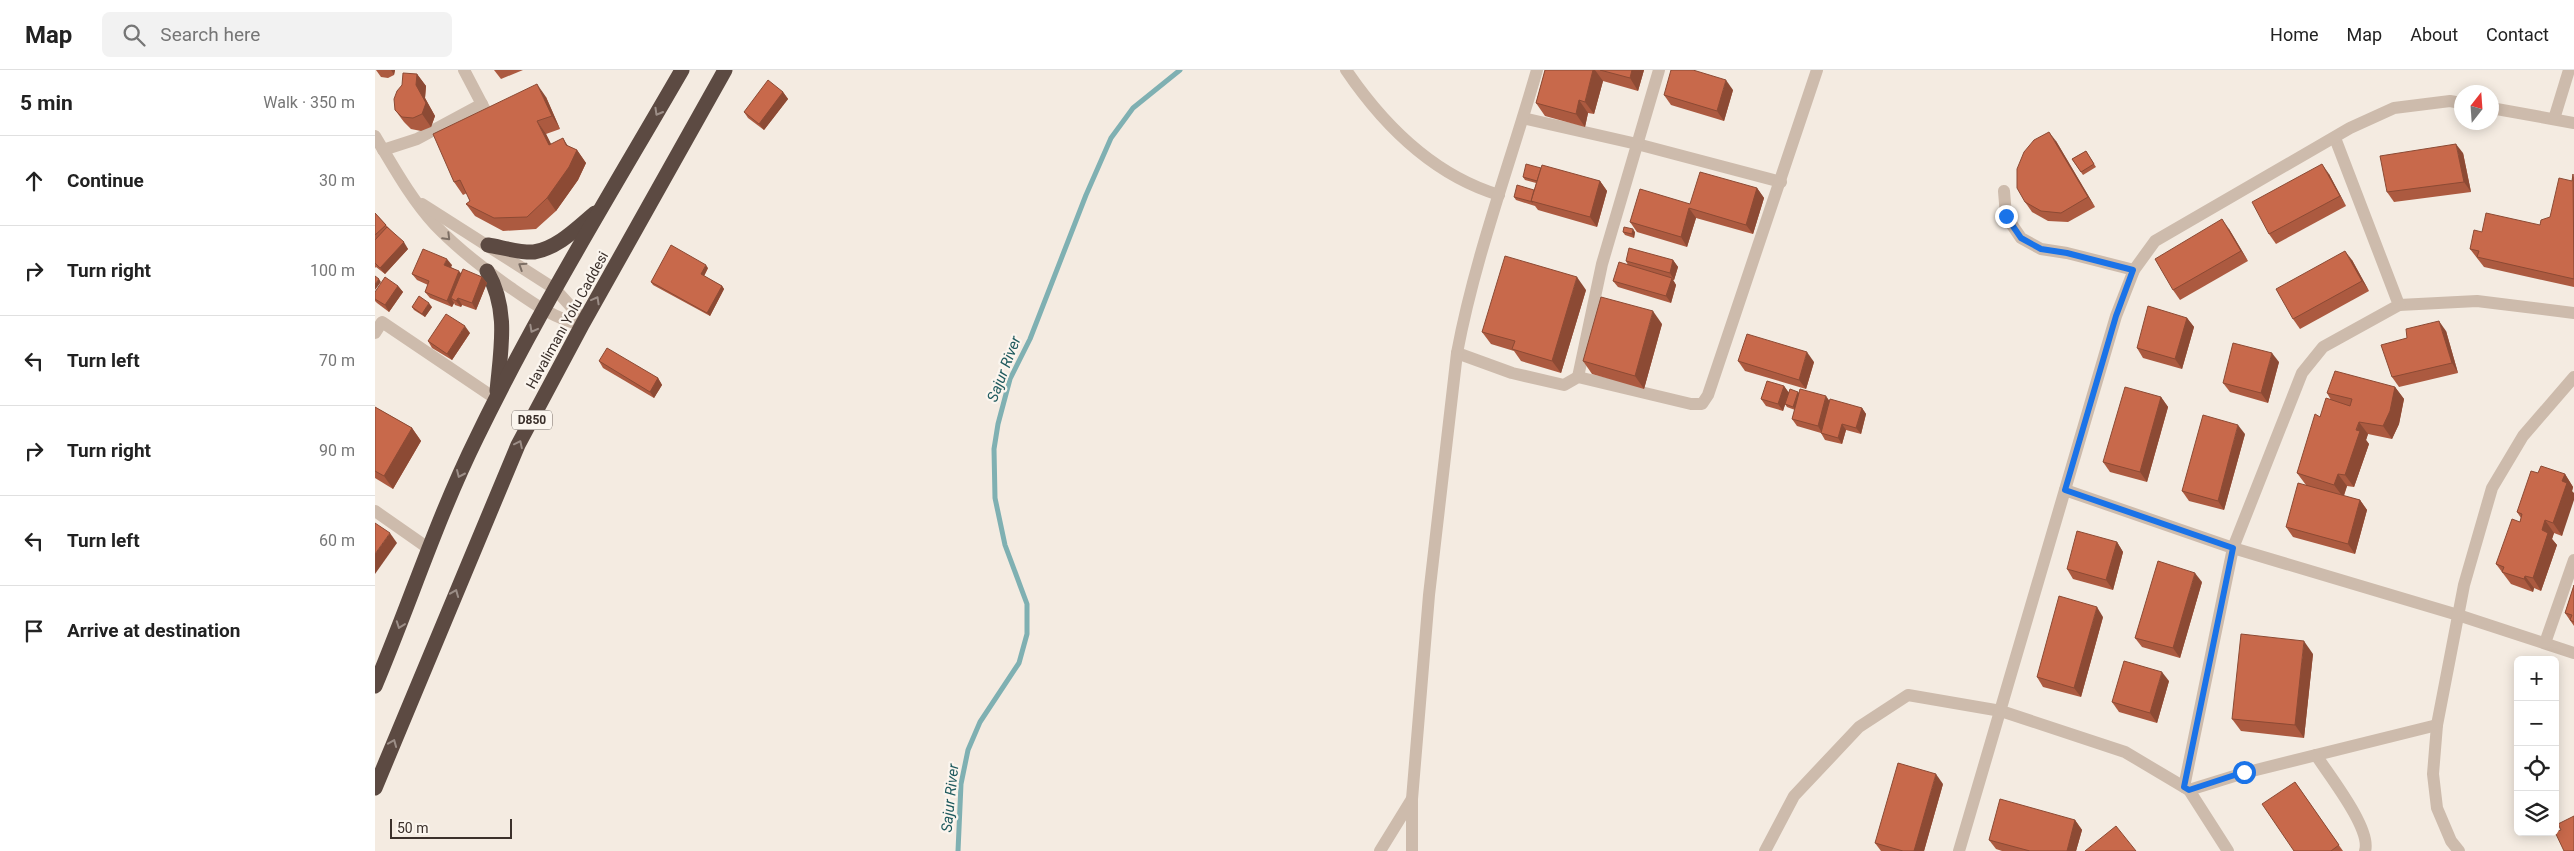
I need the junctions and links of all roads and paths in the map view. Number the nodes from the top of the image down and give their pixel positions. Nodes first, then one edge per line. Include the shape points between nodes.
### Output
1 (464, 70) edge
2 (682, 70) edge
3 (725, 70) edge
4 (1346, 70) edge
5 (1537, 70) edge
6 (1659, 70) edge
7 (1817, 70) edge
8 (2569, 70) edge
9 (2454, 101) edge
10 (482, 104) junction
11 (2499, 109) edge
12 (490, 118) edge
13 (1523, 118) junction
14 (2554, 118) junction
15 (2574, 123) edge
16 (375, 136) edge
17 (2335, 138) junction
18 (1637, 144) junction
19 (383, 150) junction
20 (1781, 182) junction
21 (2004, 191) dead end
22 (1499, 195) junction
23 (416, 200) junction
24 (602, 207) junction
25 (488, 245) junction
26 (2133, 270) junction
27 (487, 271) junction
28 (555, 289) junction
29 (2399, 305) junction
30 (543, 310) junction
31 (2574, 313) edge
32 (377, 322) edge
33 (583, 323) junction
34 (1457, 353) junction
35 (1578, 377) junction
36 (2574, 377) edge
37 (496, 399) junction
38 (2065, 490) junction
39 (375, 511) edge
40 (428, 548) junction
41 (2233, 548) junction
42 (2574, 560) edge
43 (2458, 615) junction
44 (2545, 643) junction
45 (391, 648) junction
46 (2574, 652) edge
47 (375, 670) edge
48 (375, 686) edge
49 (2001, 711) junction
50 (2437, 725) junction
51 (2316, 755) junction
52 (375, 788) edge
53 (2187, 789) junction
54 (1412, 799) junction
55 (1381, 851) edge
56 (1412, 851) edge
57 (1765, 851) edge
58 (1959, 851) edge
59 (2228, 851) edge
60 (2365, 851) edge
61 (2459, 851) edge

1 - 10 street
2 -> 24 highway, Havalimanı Yolu Caddesi / D850
33 -> 3 highway, Havalimanı Yolu Caddesi / D850
4 - 22 street via 1383,117 1432,163 1461,181
5 - 13 street
6 - 18 street
7 - 20 street
8 - 14 street
9 - 17 street via 2394,108
10 - 12 street
10 - 19 street via 417,139
11 - 14 street
13 - 18 street
13 - 22 street
14 - 15 street
16 - 19 street
17 - 26 street via 2155,241
17 - 29 street
18 - 20 street
18 - 35 street via 1602,264
19 - 23 street
20 - 35 street via 1708,395 1702,404
21 - 26 street via 2006,216 2021,238 2041,249
22 - 34 street
23 - 25 street
23 -> 27 street via 434,224
24 - 25 highway via 549,248 532,252
24 - 28 highway, Havalimanı Yolu Caddesi / D850
28 -> 25 street
26 - 38 street via 2116,316
27 - 30 street
27 - 37 highway via 497,288 503,311
28 - 30 highway, Havalimanı Yolu Caddesi / D850
28 - 33 street
29 - 31 street via 2477,301
29 - 41 street via 2323,347 2302,373
30 - 33 street via 565,321
30 -> 37 highway, Havalimanı Yolu Caddesi / D850
32 - 37 street
52 -> 33 highway, Havalimanı Yolu Caddesi / D850 via 518,446
34 - 35 street via 1512,373 1564,385
34 - 54 street via 1429,596
36 - 43 street via 2523,436 2492,488
37 -> 40 highway, Havalimanı Yolu Caddesi / D850
38 - 41 street
38 - 49 street
39 - 40 street
40 -> 45 highway, Havalimanı Yolu Caddesi / D850
41 - 43 street
41 - 53 street
42 - 44 street
43 - 44 street
43 - 50 street
44 - 46 street
45 - 47 highway
45 - 48 highway, Havalimanı Yolu Caddesi / D850
49 - 53 street via 2125,752
49 - 57 street via 1908,695 1859,727 1794,796
49 - 58 street
50 - 51 street
50 - 61 street via 2433,774 2437,808 2451,842
51 - 53 street
51 - 60 street via 2359,822 2367,846
53 - 59 street
54 - 55 street
54 - 56 street

